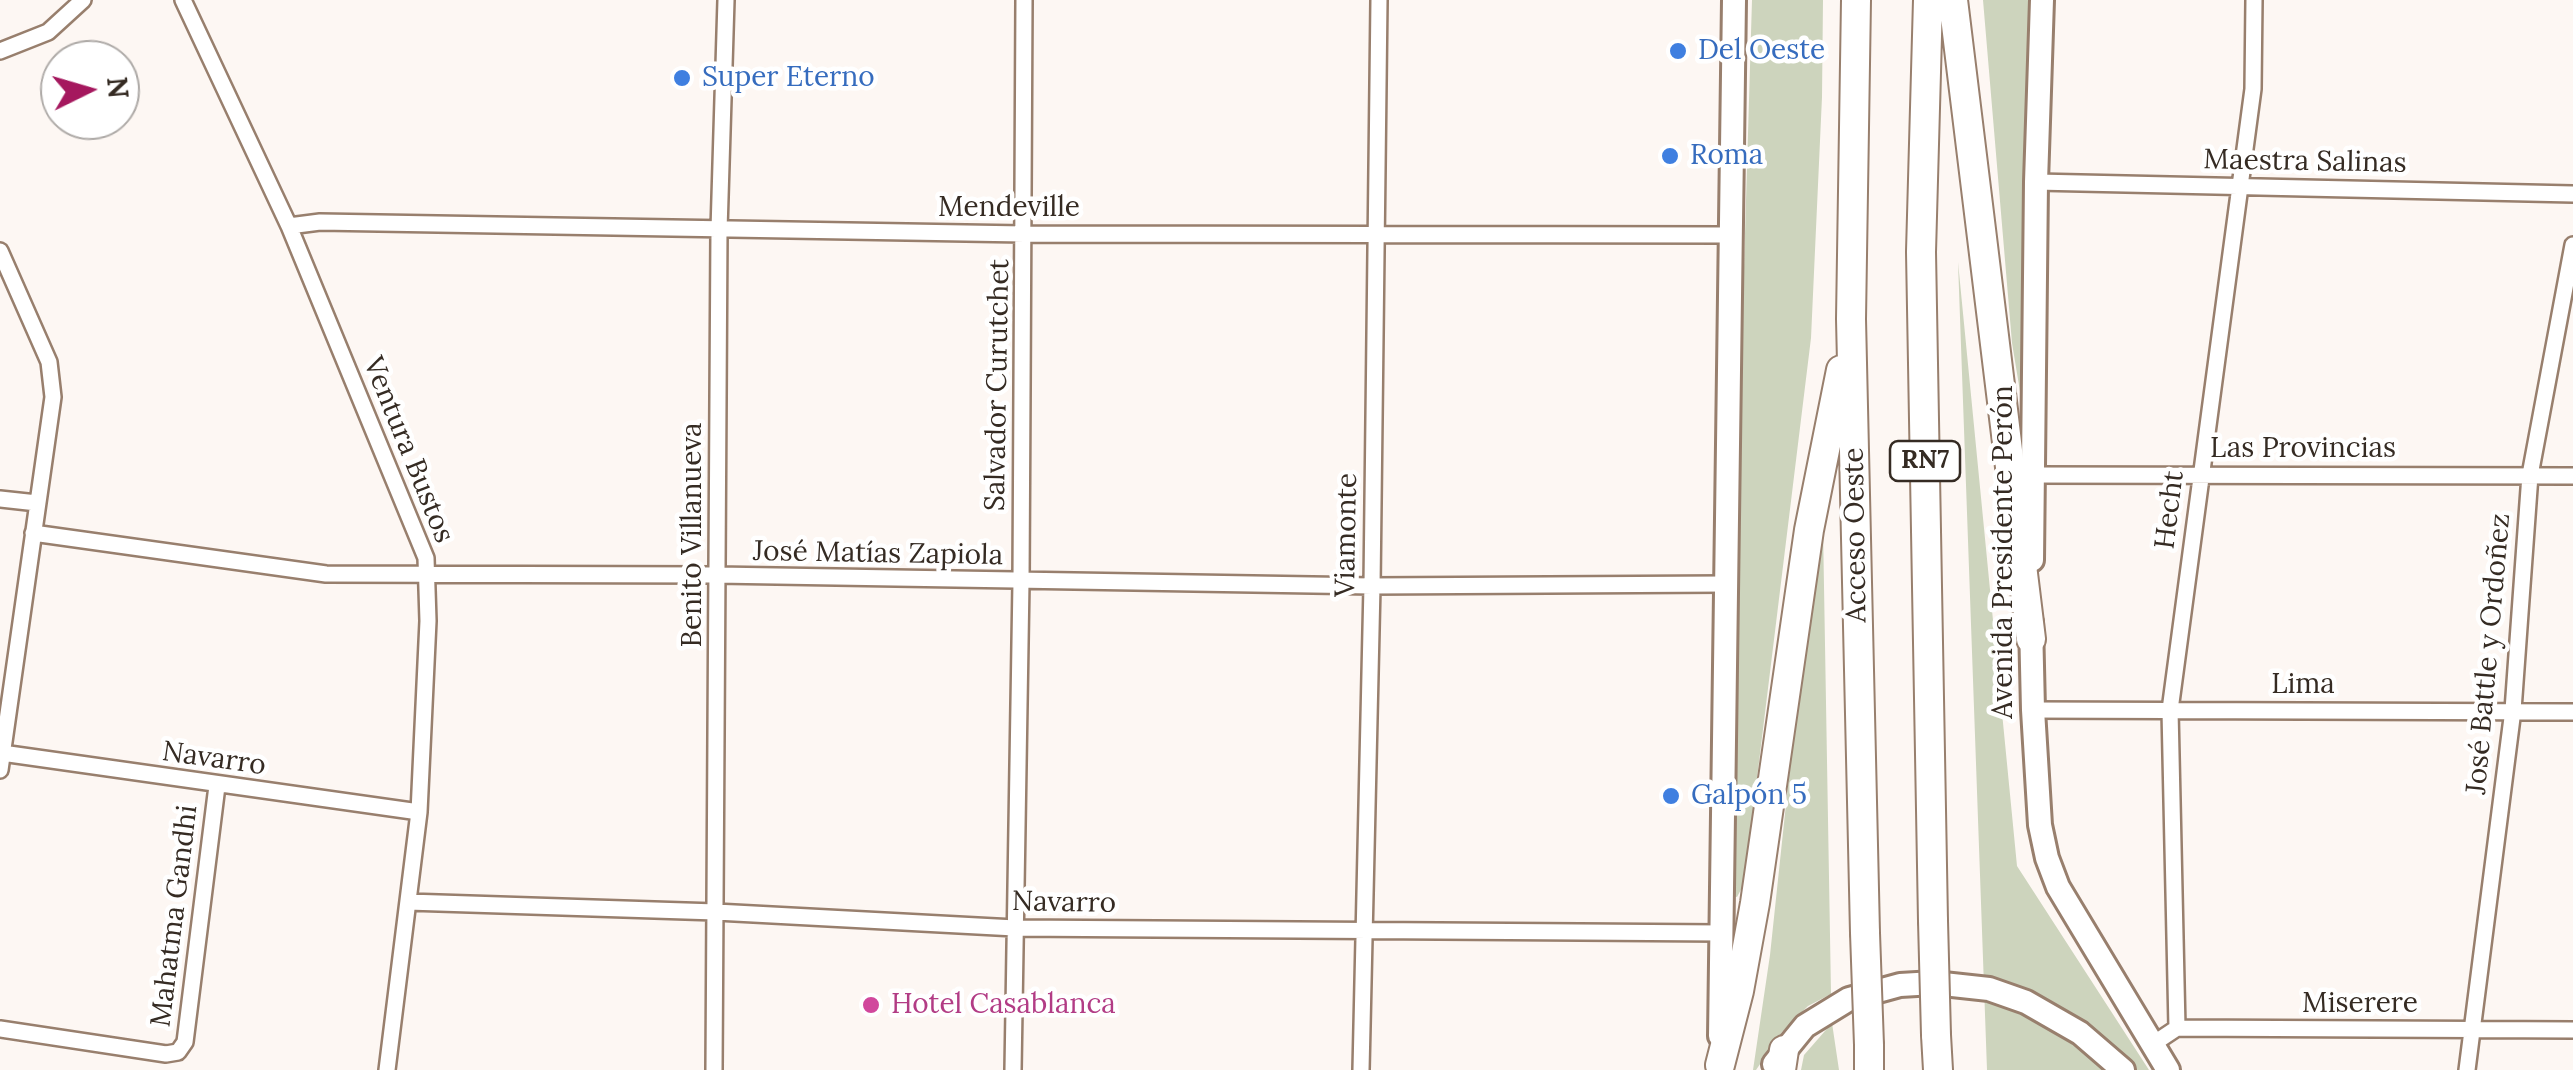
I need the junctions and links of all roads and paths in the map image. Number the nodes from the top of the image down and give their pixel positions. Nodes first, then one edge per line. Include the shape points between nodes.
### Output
1 (82, 0) edge
2 (183, 0) edge
3 (726, 0) edge
4 (1024, 0) edge
5 (1380, 0) edge
6 (1734, 0) edge
7 (1856, 0) edge
8 (1928, 0) edge
9 (1953, 0) edge
10 (2042, 0) edge
11 (2254, 0) edge
12 (0, 52) edge
13 (2036, 182) junction
14 (2241, 186) junction
15 (2573, 194) edge
16 (290, 226) junction
17 (719, 230) junction
18 (1375, 233) junction
19 (1024, 234) junction
20 (1729, 235) junction
21 (2573, 245) edge
22 (0, 251) edge
23 (1851, 319) junction
24 (2200, 474) junction
25 (2032, 475) junction
26 (2530, 475) junction
27 (2573, 476) edge
28 (0, 499) edge
29 (37, 503) junction
30 (32, 533) junction
31 (427, 575) junction
32 (717, 575) junction
33 (1021, 582) junction
34 (1725, 584) junction
35 (1372, 586) junction
36 (2032, 638) junction
37 (2033, 710) junction
38 (2170, 710) junction
39 (2513, 710) junction
40 (2573, 712) edge
41 (1, 762) edge
42 (217, 786) junction
43 (420, 812) junction
44 (408, 902) junction
45 (716, 912) junction
46 (1015, 928) junction
47 (1364, 931) junction
48 (1720, 933) junction
49 (2177, 1028) junction
50 (0, 1029) edge
51 (2472, 1029) junction
52 (2573, 1030) edge
53 (2152, 1044) junction
54 (1869, 1058) edge
55 (1779, 1063) edge
56 (1720, 1068) edge
57 (387, 1070) edge
58 (714, 1070) edge
59 (1013, 1070) edge
60 (1361, 1070) edge
61 (1938, 1070) edge
62 (2123, 1070) edge
63 (2168, 1070) edge
64 (2466, 1070) edge

1 - 12 street via 48,32
2 - 16 street, Ventura Bustos
3 - 17 street, Benito Villanueva
4 - 19 street, Salvador Curutchet
5 - 18 street, Viamonte
6 - 20 street
7 - 23 highway, Acceso Oeste / RN7
8 - 61 highway, RN7, bridge via 1921,252
9 - 36 highway
10 - 13 street, Avenida Presidente Perón
11 - 14 street, Hecht via 2253,89
13 - 14 street, Maestra Salinas
13 - 25 street, Avenida Presidente Perón
14 - 15 street, Maestra Salinas
14 - 24 street, Hecht
16 - 17 street, Mendeville
16 - 31 street, Ventura Bustos via 422,544
17 - 19 street, Mendeville
17 - 32 street, Benito Villanueva
18 - 19 street, Mendeville
18 - 20 street, Mendeville
18 - 35 street, Viamonte
19 - 33 street, Salvador Curutchet
20 - 34 street
21 - 26 street, José Battle y Ordoñez
22 - 29 street via 49,362 53,397
23 - 54 highway, Acceso Oeste / RN7, bridge
23 - 56 highway via 1809,530 1755,903
24 - 25 street, Las Provincias
24 - 26 street, Las Provincias
24 - 38 street, Hecht
25 - 36 street, Avenida Presidente Perón
26 - 27 street, Las Provincias
26 - 39 street, José Battle y Ordoñez
28 - 29 street
29 - 30 street
30 - 31 street, José Matías Zapiola via 326,574
30 - 41 street
31 - 32 street, José Matías Zapiola
31 - 43 street, Ventura Bustos
32 - 33 street, José Matías Zapiola
32 - 45 street, Benito Villanueva
33 - 35 street, José Matías Zapiola
33 - 46 street, Salvador Curutchet
34 - 35 street, José Matías Zapiola
34 - 48 street
35 - 47 street, Viamonte
36 - 37 street, Avenida Presidente Perón
37 - 38 street, Lima
37 - 53 street, Avenida Presidente Perón via 2047,858
38 - 39 street, Lima
38 - 49 street, Hecht
39 - 40 street, Lima
39 - 51 street, José Battle y Ordoñez
41 - 42 street, Navarro
42 - 43 street, Navarro
42 - 50 street, Mahatma Gandhi via 178,1052
43 - 44 street, Ventura Bustos
44 - 45 street, Navarro
44 - 57 street, Ventura Bustos
45 - 46 street, Navarro
45 - 58 street, Benito Villanueva
46 - 47 street, Navarro
46 - 59 street, Salvador Curutchet
47 - 48 street, Navarro
47 - 60 street, Viamonte
48 - 56 street
49 - 51 street, Miserere
49 - 53 street
51 - 52 street, Miserere
51 - 64 street, José Battle y Ordoñez
53 - 63 street, Avenida Presidente Perón
55 - 62 street via 1814,1019 1862,994 1954,984 1990,989 2042,1009

